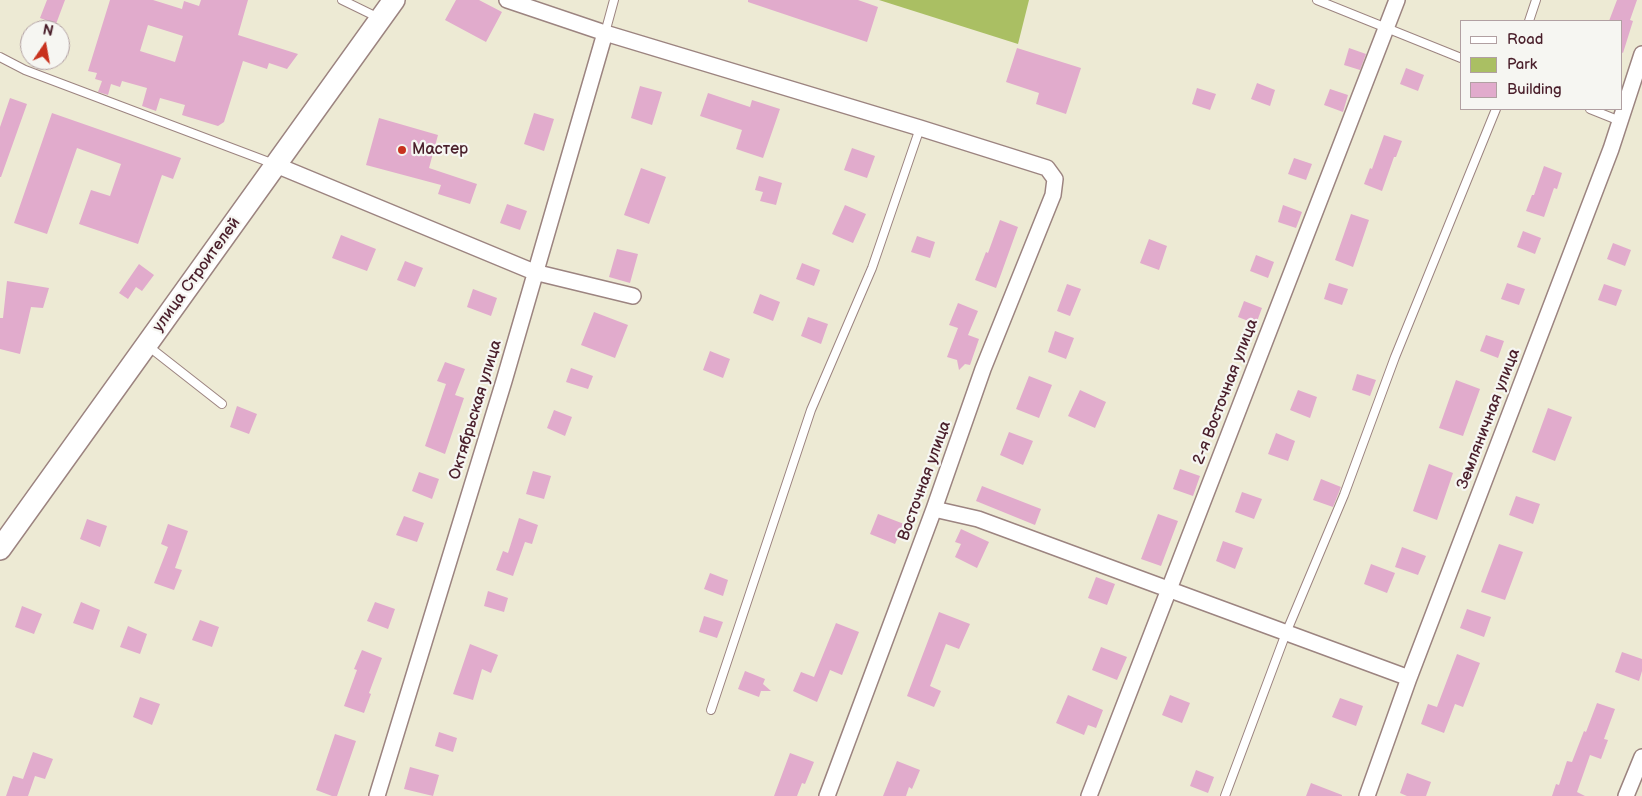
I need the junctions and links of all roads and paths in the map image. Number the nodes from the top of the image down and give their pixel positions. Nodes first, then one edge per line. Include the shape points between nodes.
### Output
1 (342, 0) edge
2 (394, 0) edge
3 (507, 0) edge
4 (614, 0) edge
5 (1317, 0) edge
6 (1397, 0) edge
7 (1536, 0) edge
8 (380, 19) junction
9 (1529, 20) edge
10 (1385, 29) junction
11 (605, 33) junction
12 (1642, 54) edge
13 (0, 57) edge
14 (1460, 58) edge
15 (1496, 110) edge
16 (1593, 110) edge
17 (1620, 120) junction
18 (920, 128) junction
19 (276, 165) junction
20 (534, 272) junction
21 (633, 296) dead end
22 (146, 345) junction
23 (222, 404) dead end
24 (934, 509) junction
25 (0, 550) edge
26 (1168, 591) junction
27 (1286, 633) junction
28 (1408, 678) junction
29 (711, 710) dead end
30 (1642, 757) edge
31 (377, 796) edge
32 (827, 796) edge
33 (1089, 796) edge
34 (1225, 796) edge
35 (1367, 796) edge
36 (1626, 796) edge

1 - 8 lane
2 - 8 main road, улица Строителей
3 - 11 street
4 - 11 lane
5 - 10 lane
6 - 10 street, 2-я Восточная улица
7 - 9 lane
8 - 19 main road, улица Строителей
10 - 14 lane
10 - 26 street, 2-я Восточная улица
11 - 18 street
11 - 20 street, Октябрьская улица
12 - 17 street, Земляничная улица
13 - 19 lane via 25,70
15 - 27 lane via 1395,357 1344,495
16 - 17 lane
17 - 28 street, Земляничная улица
18 - 24 street, Восточная улица via 1047,168 1055,179 1053,195 982,369
18 - 29 lane via 872,268 810,410
19 - 20 street
19 - 22 main road, улица Строителей
20 - 21 street
20 - 31 street, Октябрьская улица via 504,382
22 - 23 lane
22 - 25 main road, улица Строителей
24 - 26 street via 978,519
24 - 32 street, Восточная улица
26 - 27 street
26 - 33 street, 2-я Восточная улица
27 - 28 street
27 - 34 lane
28 - 35 street, Земляничная улица
30 - 36 street

